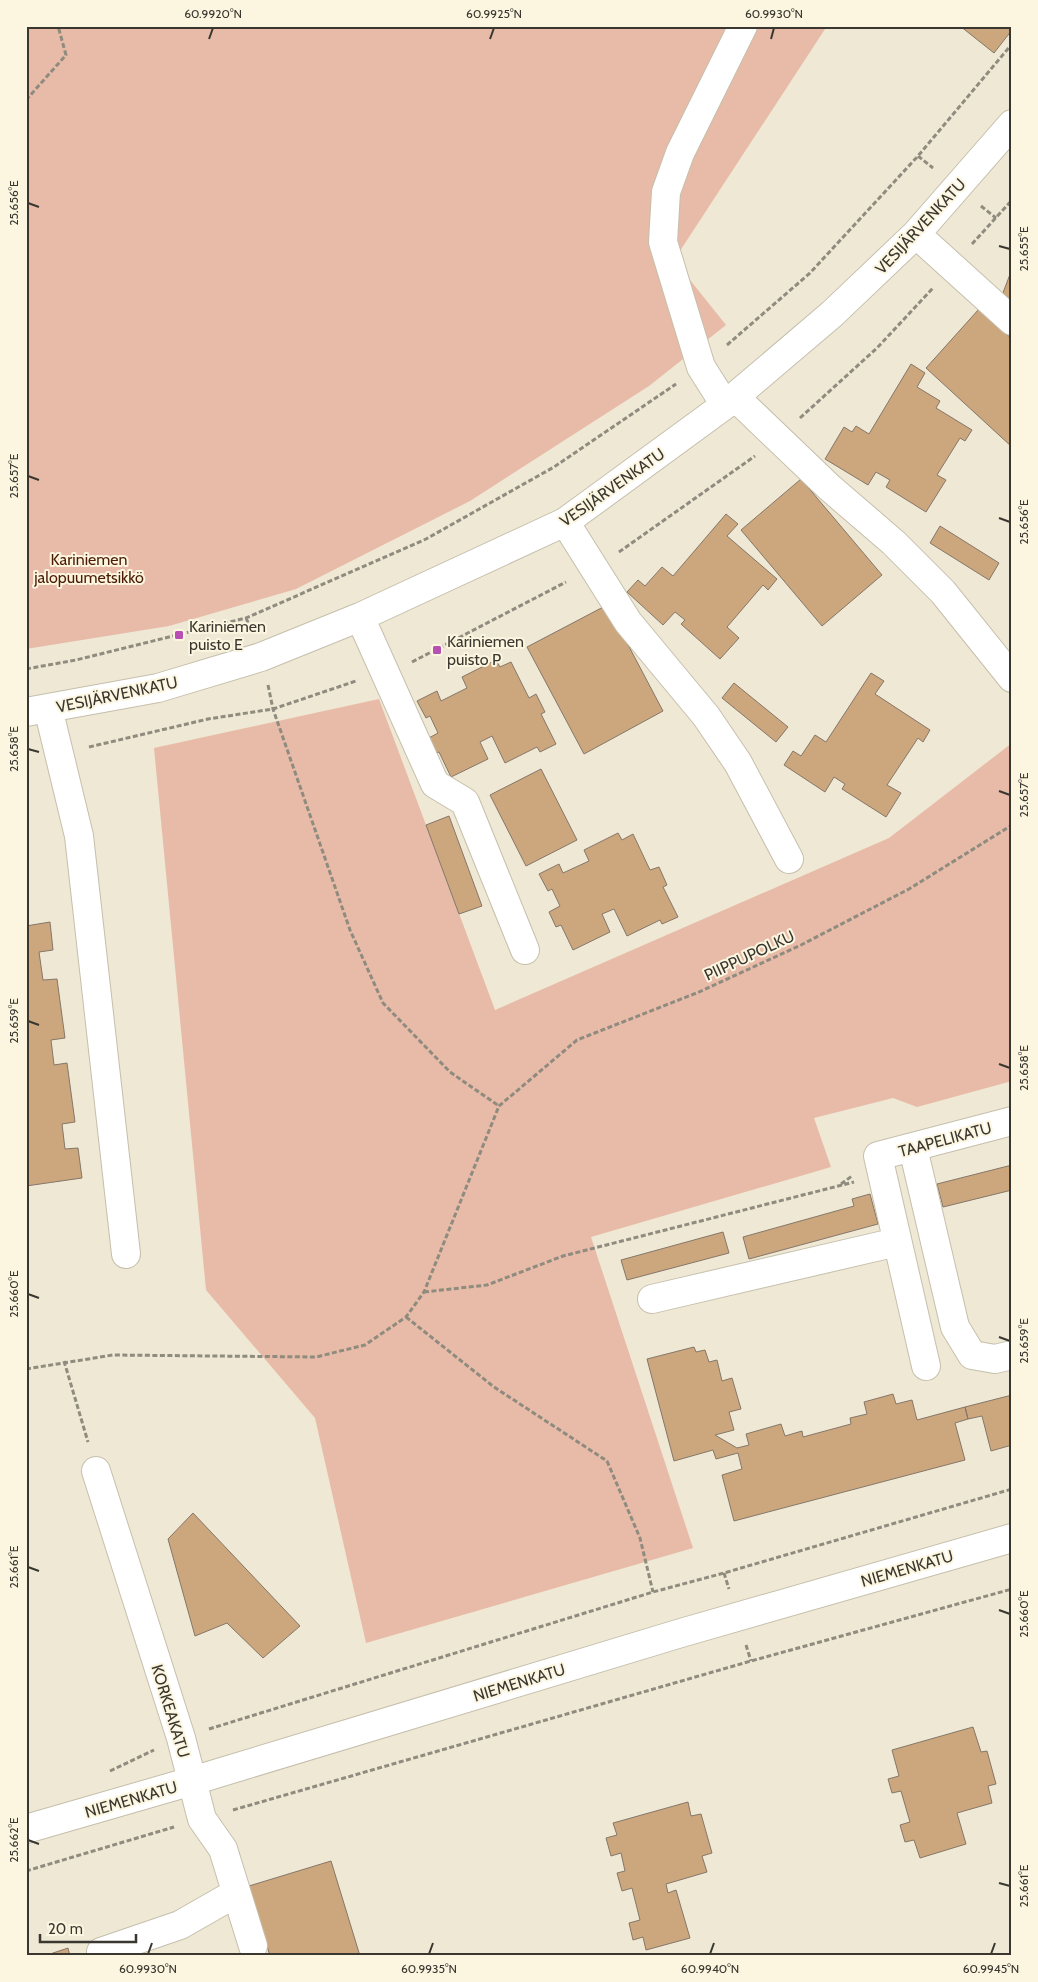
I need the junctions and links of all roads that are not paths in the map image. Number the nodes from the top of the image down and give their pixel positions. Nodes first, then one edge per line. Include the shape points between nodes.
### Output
1 (743, 26) edge
2 (1012, 124) edge
3 (916, 234) junction
4 (1012, 321) edge
5 (730, 401) junction
6 (565, 522) junction
7 (360, 618) junction
8 (1012, 678) edge
9 (37, 710) edge
10 (790, 859) dead end
11 (525, 950) dead end
12 (1012, 1121) edge
13 (913, 1148) junction
14 (897, 1242) junction
15 (126, 1254) dead end
16 (652, 1299) dead end
17 (1012, 1355) edge
18 (926, 1366) dead end
19 (96, 1472) road end
20 (1012, 1538) edge
21 (192, 1782) junction
22 (26, 1829) edge
23 (236, 1893) junction
24 (253, 1946) dead end
25 (101, 1952) dead end

1 - 5 street via 680,153 666,192 663,242 701,367
2 - 3 street, VESIJÄRVENKATU
3 - 4 street
3 - 5 street, VESIJÄRVENKATU via 832,314
5 - 6 street, VESIJÄRVENKATU
5 - 8 street via 894,542 943,592
6 - 7 street, VESIJÄRVENKATU
6 - 10 street via 628,622 706,716 738,763
7 - 9 street, VESIJÄRVENKATU via 261,657 158,688
7 - 11 street via 435,784 465,802
9 - 15 street via 60,754 79,836
12 - 13 street, TAAPELIKATU
13 - 14 street, TAAPELIKATU via 878,1156
13 - 17 street via 955,1326 972,1355 995,1359
14 - 16 street
14 - 18 street
19 - 21 street, KORKEAKATU via 181,1738
20 - 21 street, NIEMENKATU via 681,1632
21 - 22 street, NIEMENKATU
21 - 23 street, KORKEAKATU via 202,1819 222,1849
23 - 24 street, KORKEAKATU
23 - 25 street via 180,1925

